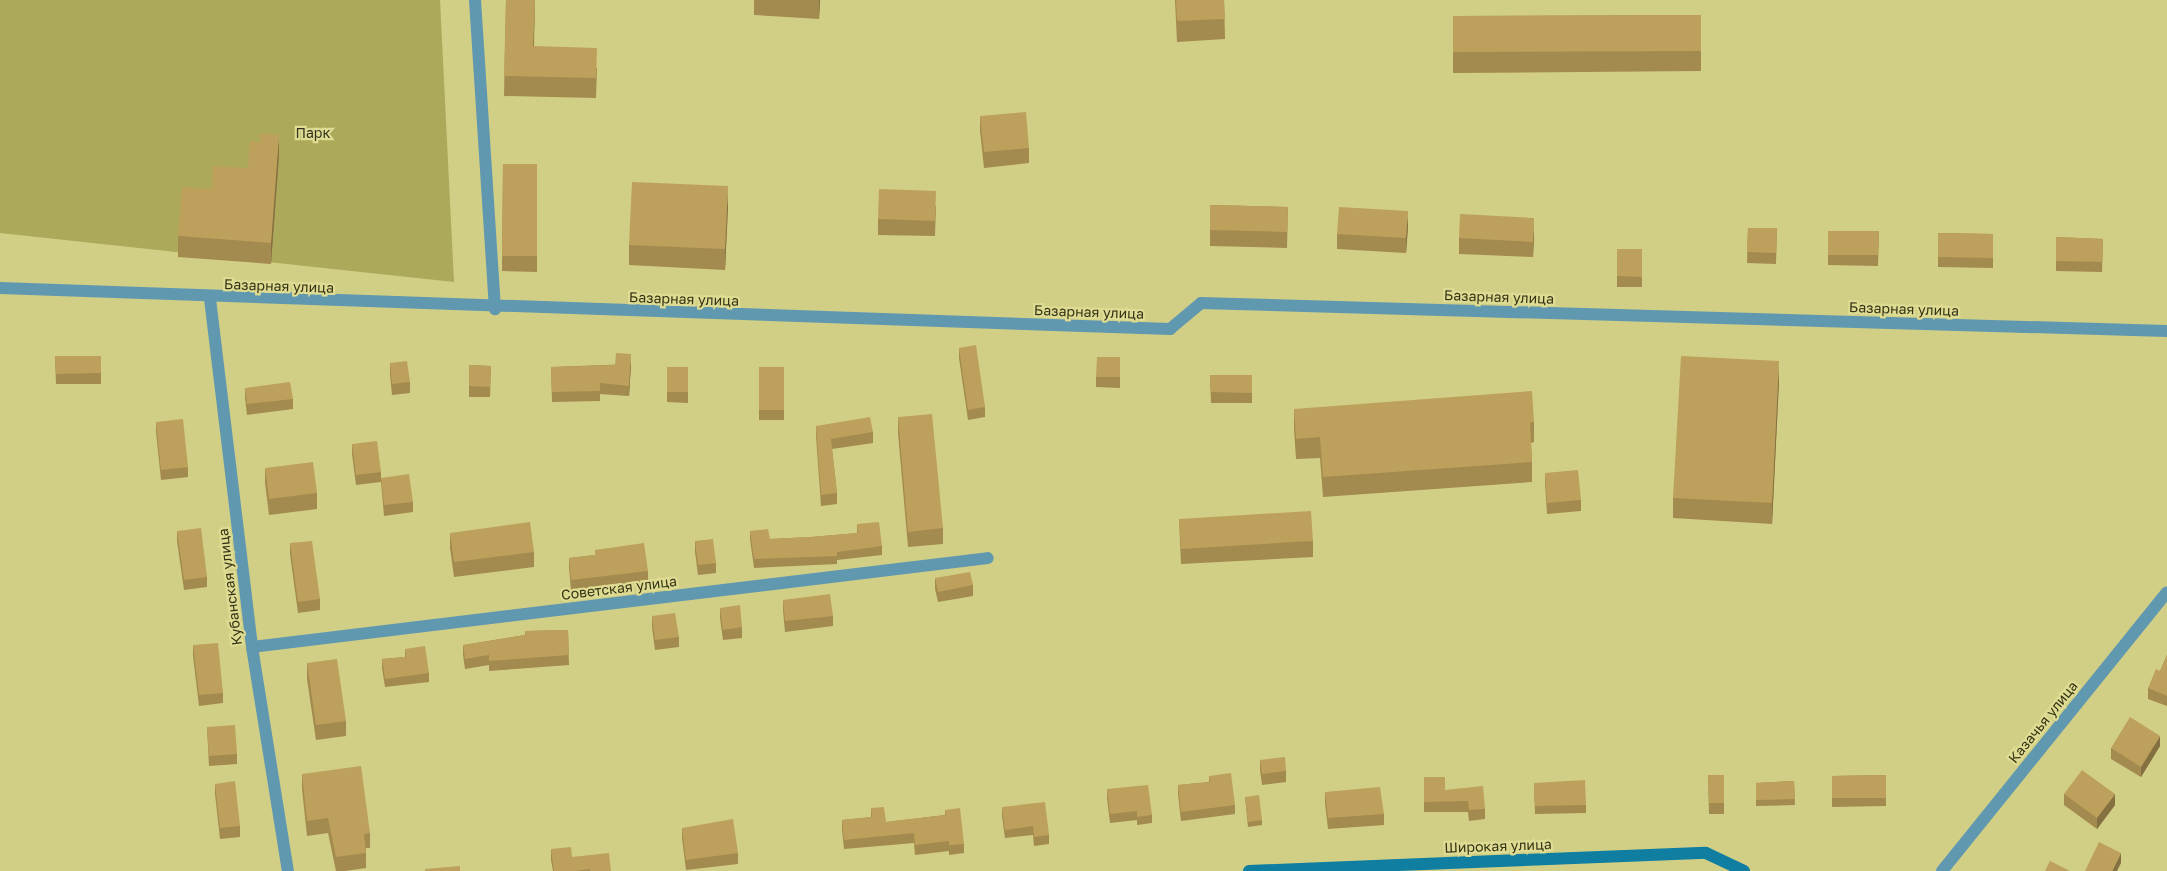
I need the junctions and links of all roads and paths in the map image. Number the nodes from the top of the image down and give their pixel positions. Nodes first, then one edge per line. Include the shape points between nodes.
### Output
1 (475, 0) edge
2 (0, 288) edge
3 (210, 299) junction
4 (495, 308) junction
5 (2167, 332) edge
6 (988, 558) dead end
7 (2167, 592) edge
8 (252, 647) junction
9 (288, 871) edge
10 (1248, 871) edge
11 (1744, 871) edge
12 (1942, 871) edge

1 - 4 street
2 - 3 street, Базарная улица
3 - 4 street, Базарная улица
3 - 8 street, Кубанская улица
4 - 5 street, Базарная улица via 1170,329 1201,303
6 - 8 street, Советская улица
7 - 12 street, Казачья улица
8 - 9 street, Кубанская улица
10 - 11 street, Широкая улица via 1706,853

